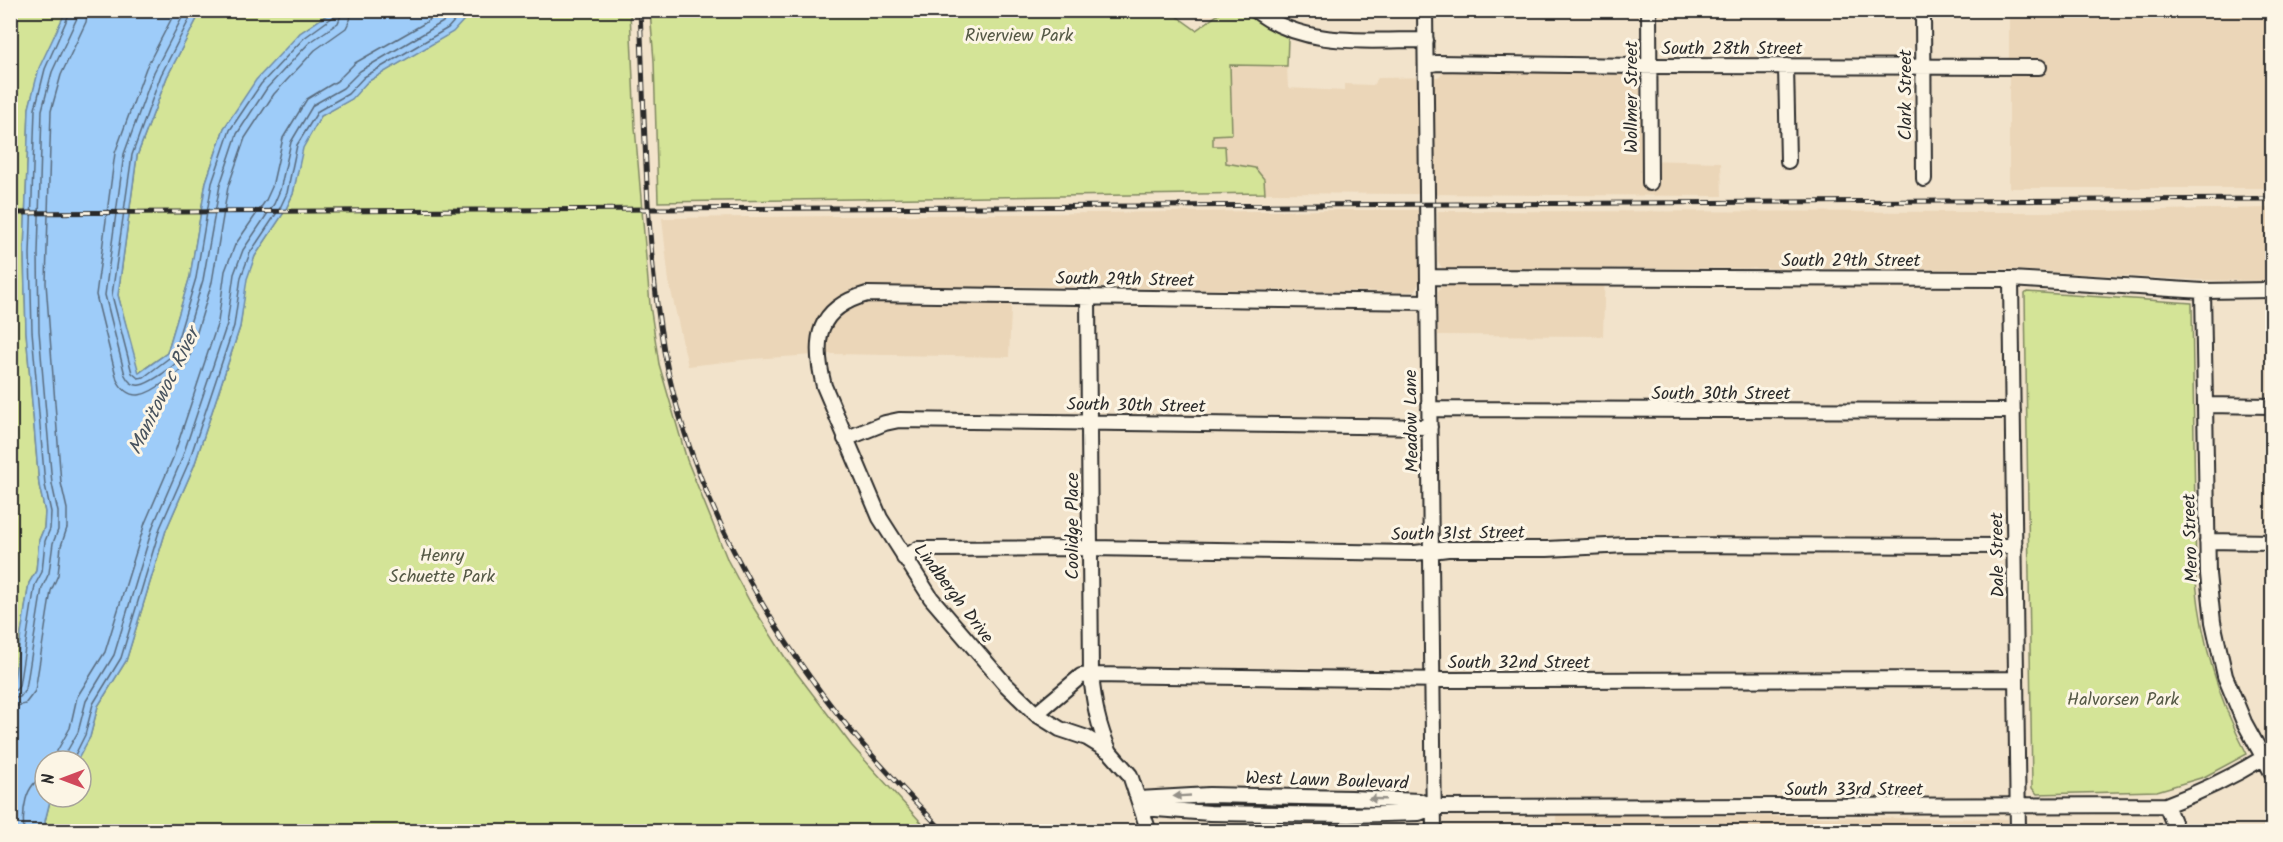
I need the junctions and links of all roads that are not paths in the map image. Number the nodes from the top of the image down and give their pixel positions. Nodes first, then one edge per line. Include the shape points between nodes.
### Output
1 (1255, 10) edge
2 (1425, 10) edge
3 (1649, 10) edge
4 (1923, 10) edge
5 (1426, 40) junction
6 (1426, 65) junction
7 (1649, 66) junction
8 (1786, 66) junction
9 (1923, 67) junction
10 (2039, 67) dead end
11 (1788, 161) dead end
12 (1923, 179) dead end
13 (1650, 183) dead end
14 (1428, 277) junction
15 (2012, 279) junction
16 (2272, 290) edge
17 (2203, 291) junction
18 (1088, 297) junction
19 (1428, 302) junction
20 (829, 317) joint
21 (2205, 405) junction
22 (2272, 405) edge
23 (1429, 410) junction
24 (2013, 411) junction
25 (1090, 422) junction
26 (1430, 428) junction
27 (845, 439) junction
28 (2207, 542) junction
29 (2272, 542) edge
30 (2015, 546) junction
31 (1090, 548) junction
32 (1431, 552) junction
33 (904, 558) junction
34 (1091, 675) junction
35 (2016, 679) junction
36 (1433, 680) junction
37 (1036, 714) junction
38 (1110, 752) junction
39 (2263, 758) junction
40 (2272, 772) edge
41 (1141, 803) junction
42 (2166, 805) junction
43 (2017, 806) junction
44 (1434, 807) junction
45 (1149, 831) edge
46 (1434, 831) edge
47 (2018, 831) edge
48 (2177, 831) edge

1 - 5 street via 1283,28 1311,36
2 - 5 street, Meadow Lane
3 - 7 street, Wollmer Street
4 - 9 street, Clark Street
5 - 6 street, Meadow Lane
6 - 7 street, South 28th Street
6 - 14 street, Meadow Lane
7 - 8 street, South 28th Street
7 - 13 street, Wollmer Street
8 - 9 street, South 28th Street
8 - 11 street
9 - 10 street, South 28th Street
9 - 12 street, Clark Street
14 - 15 street, South 29th Street
14 - 19 street, Meadow Lane
15 - 17 street, South 29th Street
15 - 24 street, Dale Street
16 - 17 street, South 29th Street
17 - 21 street, Mero Street
18 - 19 street, South 29th Street
18 - 20 street, South 29th Street via 867,294 849,299
18 - 25 street, Coolidge Place
19 - 23 street, Meadow Lane
20 - 27 street, Lindbergh Drive via 817,345 819,365
21 - 22 street
21 - 28 street, Mero Street
23 - 24 street, South 30th Street
23 - 26 street, Meadow Lane
24 - 30 street, Dale Street
25 - 26 street, South 30th Street
25 - 27 street, South 30th Street via 899,420
25 - 31 street, Coolidge Place
26 - 32 street, Meadow Lane
27 - 33 street, Lindbergh Drive via 880,518
28 - 29 street
28 - 39 street, Mero Street via 2212,622 2225,676
30 - 32 street, South 31st Street via 1627,545
30 - 35 street, Dale Street
31 - 32 street, South 31st Street
31 - 33 street, South 31st Street via 918,549
31 - 34 street, Coolidge Place
32 - 36 street, Meadow Lane
33 - 37 street, Lindbergh Drive via 965,639
34 - 36 street, South 32nd Street
34 - 37 street, South 32nd Street via 1081,676
34 - 38 street, Coolidge Place via 1094,707
35 - 36 street, South 32nd Street
35 - 43 street, Dale Street
36 - 44 street, Meadow Lane
37 - 38 street, Lindbergh Drive
38 - 41 street, Lindbergh Drive via 1130,775
39 - 40 street, Mero Street
39 - 42 street, South 33rd Street via 2201,792
41 - 44 street, West Lawn Boulevard via 1210,813 1349,815 1419,813
41 - 45 street, Lindbergh Drive
42 - 43 street, South 33rd Street
42 - 48 street
43 - 44 street, South 33rd Street
43 - 47 street, Dale Street
44 - 46 street, Meadow Lane

